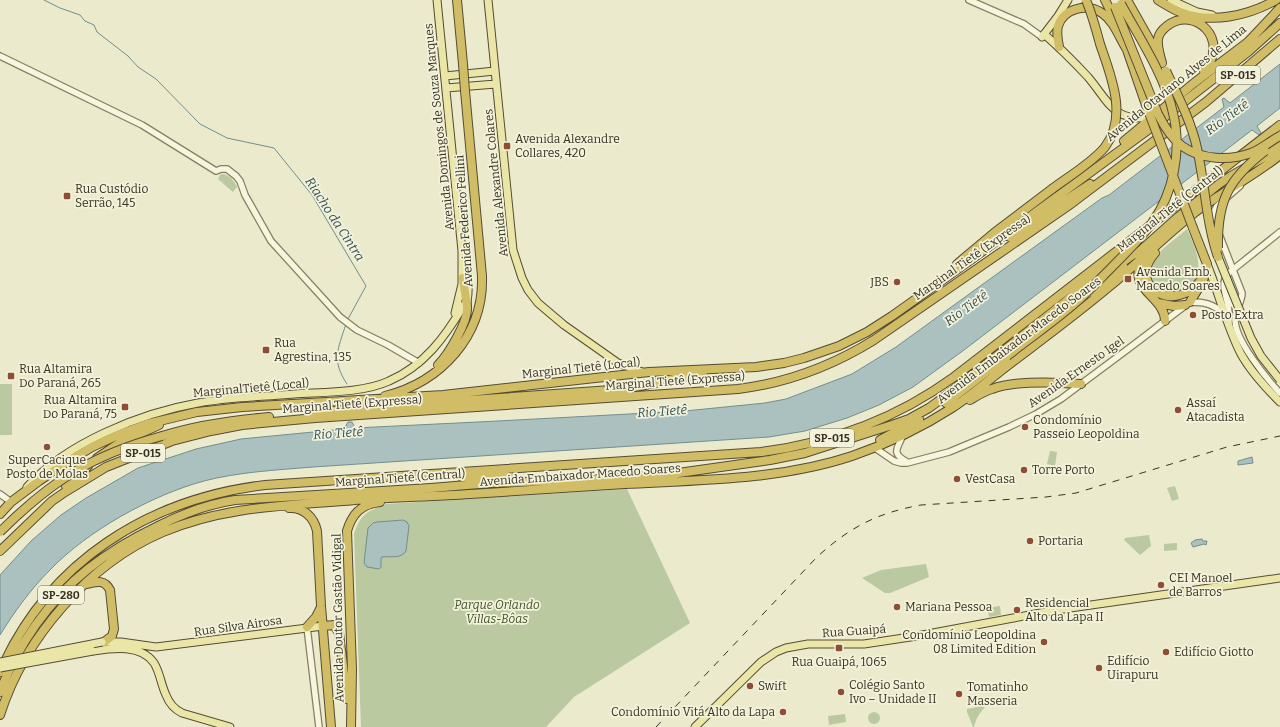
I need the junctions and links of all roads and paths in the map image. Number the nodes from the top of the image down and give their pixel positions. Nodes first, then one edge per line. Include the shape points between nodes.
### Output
1 (438, 0) edge
2 (457, 0) edge
3 (488, 0) edge
4 (969, 0) edge
5 (1068, 0) edge
6 (1086, 0) edge
7 (1105, 0) edge
8 (1158, 0) edge
9 (1172, 0) edge
10 (1276, 0) edge
11 (1119, 2) edge
12 (1280, 8) edge
13 (1225, 17) junction
14 (1280, 23) edge
15 (1280, 26) edge
16 (1272, 31) junction
17 (1043, 35) junction
18 (1280, 39) edge
19 (1059, 47) junction
20 (1126, 48) junction
21 (0, 56) edge
22 (1162, 63) junction
23 (495, 72) junction
24 (445, 76) junction
25 (1194, 83) junction
26 (496, 84) junction
27 (446, 88) junction
28 (1154, 117) junction
29 (1280, 125) edge
30 (1280, 137) edge
31 (1280, 146) edge
32 (1280, 155) edge
33 (1132, 159) junction
34 (1258, 172) junction
35 (1086, 176) junction
36 (1177, 228) junction
37 (1280, 232) edge
38 (1130, 240) junction
39 (462, 252) junction
40 (1143, 253) junction
41 (1218, 257) junction
42 (972, 260) junction
43 (1207, 264) junction
44 (1233, 269) junction
45 (1204, 276) junction
46 (463, 278) junction
47 (946, 278) junction
48 (1226, 295) junction
49 (1158, 303) junction
50 (1187, 303) junction
51 (466, 304) junction
52 (1237, 310) junction
53 (1224, 313) junction
54 (1048, 315) junction
55 (1165, 321) junction
56 (451, 324) junction
57 (1229, 326) junction
58 (999, 353) junction
59 (419, 363) junction
60 (723, 369) junction
61 (642, 372) junction
62 (1280, 380) edge
63 (1081, 384) junction
64 (360, 389) joint
65 (404, 390) junction
66 (1280, 393) edge
67 (364, 400) junction
68 (963, 400) junction
69 (342, 402) junction
70 (429, 402) junction
71 (1280, 402) edge
72 (197, 412) junction
73 (289, 415) junction
74 (315, 418) junction
75 (901, 433) junction
76 (841, 436) junction
77 (899, 444) junction
78 (877, 447) junction
79 (805, 453) junction
80 (907, 463) junction
81 (796, 469) junction
82 (420, 475) junction
83 (543, 485) junction
84 (0, 494) edge
85 (22, 494) junction
86 (413, 496) junction
87 (263, 498) junction
88 (11, 502) junction
89 (272, 506) junction
90 (0, 514) edge
91 (144, 521) junction
92 (29, 522) junction
93 (0, 532) edge
94 (160, 533) junction
95 (0, 551) edge
96 (88, 570) junction
97 (1280, 578) edge
98 (84, 584) junction
99 (321, 606) junction
100 (323, 626) junction
101 (308, 627) junction
102 (112, 636) junction
103 (103, 642) junction
104 (134, 644) junction
105 (156, 647) junction
106 (0, 662) edge
107 (155, 664) junction
108 (0, 668) edge
109 (0, 672) edge
110 (1, 689) edge
111 (351, 713) junction
112 (0, 715) edge
113 (230, 727) edge
114 (319, 727) edge
115 (331, 727) edge
116 (351, 727) edge
117 (695, 727) edge

1 - 24 main road, Avenida Domingos de Souza Marques
2 - 65 highway, Avenida Federico Fellini, bridge via 482,276 480,305 468,336 454,355 441,369
3 - 23 main road, Avenida Alexandre Colares
4 - 17 street
5 - 17 main road
6 - 47 highway, bridge via 1114,88 1116,117 1111,136 1095,157 994,233 952,268
7 - 20 highway
8 - 13 highway via 1190,15
9 - 13 main road via 1197,12
10 - 13 highway via 1251,12
11 - 22 highway
11 - 30 highway, bridge via 1163,124 1183,147 1197,154 1212,157 1236,157 1255,152
11 - 75 highway, bridge via 1164,85 1174,114 1176,155 1170,187 1156,216 1129,250 1078,300 944,404
12 - 25 highway, Avenida Otaviano Alves de Lima via 1248,42
14 - 16 highway
15 - 16 highway
16 - 35 highway
17 - 19 main road
18 - 33 highway, Marginal Tietê (Expressa) / SP-015 via 1206,102
19 - 20 highway via 1057,32 1062,19 1075,9 1085,7 1094,9 1110,20
19 - 28 main road via 1114,109 1132,118
20 - 43 highway, bridge
21 - 59 street via 142,125 216,171 224,169 231,172 240,181 271,241 340,317 357,330
22 - 25 highway via 1158,39 1163,30 1172,22 1197,22 1210,35 1214,53 1210,65
22 - 41 highway, bridge via 1184,108 1197,148 1211,235
23 - 24 main road
23 - 26 main road, Avenida Alexandre Colares
24 - 27 main road, Avenida Domingos de Souza Marques
25 - 28 highway, Avenida Otaviano Alves de Lima
26 - 27 main road
26 - 61 main road, Avenida Alexandre Colares via 513,250 528,290 538,303 564,325 618,363
27 - 39 main road, Avenida Domingos de Souza Marques
28 - 35 highway, Avenida Otaviano Alves de Lima via 1103,158
29 - 38 highway, SP-015
30 - 41 highway, bridge via 1245,167 1228,191 1220,213
31 - 40 highway, Marginal Tietê (Central) via 1219,184 1178,217
32 - 34 highway
33 - 42 highway
33 - 74 highway, Marginal Tietê (Expressa) / SP-015 via 874,340 842,358 794,377 738,389
34 - 36 highway via 1202,208
34 - 44 street via 1216,206 1214,212
35 - 42 highway
36 - 40 highway, Avenida Embaixador Macedo Soares
36 - 45 highway via 1148,261 1146,273 1149,285 1164,295 1180,296 1194,288
37 - 44 street
38 - 54 highway via 1126,248 1112,261
38 - 76 highway, SP-015 via 943,385 895,413
39 - 46 main road, Avenida Domingos de Souza Marques
39 - 51 main road, Avenida Domingos de Souza Marques via 469,281
40 - 49 highway via 1139,280
40 - 54 highway, Marginal Tietê (Central) via 1131,256
40 - 68 highway, Avenida Embaixador Macedo Soares via 1074,314
41 - 62 main road, bridge via 1251,338
42 - 47 highway
43 - 45 highway
43 - 53 main road
44 - 48 street via 1224,281
44 - 52 street via 1242,293
45 - 50 highway via 1200,287
46 - 51 highway
46 - 56 main road, Avenida Domingos de Souza Marques
47 - 60 highway, Marginal Tietê (Local) via 883,322 839,346 784,363
48 - 52 street
48 - 57 street
49 - 50 highway via 1174,306
49 - 55 highway via 1163,310
50 - 53 street via 1212,304
50 - 55 street, Avenida Ernesto Igel
51 - 56 main road, Avenida Domingos de Souza Marques
51 - 65 highway via 461,329 448,354 430,372
52 - 66 street via 1236,323 1242,340 1252,358
53 - 57 main road
54 - 58 highway, Marginal Tietê (Central)
55 - 63 street, Avenida Ernesto Igel
56 - 59 main road, Avenida Domingos de Souza Marques via 442,339
57 - 71 main road via 1241,354 1251,369
58 - 76 highway via 912,413
58 - 79 highway, Marginal Tietê (Central) via 920,414 892,426
59 - 64 main road, Avenida Domingos de Souza Marques via 388,382
60 - 61 highway, Marginal Tietê (Local)
60 - 70 highway via 625,388
61 - 67 highway, Marginal Tietê (Local) via 443,395
63 - 68 highway via 1009,384 991,389 970,400
63 - 80 street, Avenida Ernesto Igel via 1046,408 1009,427 953,451
64 - 85 main road, MarginalTietê (Local) via 216,400 162,411 114,429 63,456 37,476
65 - 67 highway, Avenida Federico Fellini
67 - 69 highway, Marginal Tietê (Local)
68 - 75 highway, Avenida Embaixador Macedo Soares via 923,426
69 - 70 highway
69 - 72 highway, Marginal Tietê (Local)
70 - 73 highway
72 - 85 highway via 147,424 120,434 67,462
72 - 92 highway via 165,422 105,452 36,512
73 - 74 highway
73 - 93 highway, bridge via 196,426 119,450 65,476
74 - 92 highway, Marginal Tietê (Expressa) / SP-015 via 242,425 172,441 106,467 52,501
75 - 77 street
75 - 78 highway, Avenida Embaixador Macedo Soares
75 - 79 highway via 888,432 817,453
75 - 81 highway
76 - 82 highway, SP-015 via 761,452
77 - 78 highway
77 - 80 street via 896,449 897,456
78 - 80 street via 894,461
78 - 81 highway, Avenida Embaixador Macedo Soares via 834,461
79 - 83 highway, Marginal Tietê (Central) via 664,475
81 - 83 highway, Avenida Embaixador Macedo Soares via 707,479
82 - 83 highway via 429,478 534,477
82 - 91 highway, SP-015 via 246,487 183,503
83 - 86 highway, Avenida Embaixador Macedo Soares via 466,494
83 - 87 highway, Marginal Tietê (Central) via 441,491 431,488
84 - 88 street
85 - 88 highway
86 - 89 highway, Avenida Embaixador Macedo Soares
86 - 111 highway, Avenida Doutor Gastão Vidigal via 365,506 357,512 349,525 347,538 352,669
87 - 94 highway via 250,504 194,516 171,525
87 - 96 highway, Marginal Tietê (Central) via 224,501 188,512 138,536
88 - 90 highway
89 - 94 highway, Avenida Embaixador Macedo Soares via 214,515
89 - 99 highway, Avenida Doutor Gastão Vidigal via 300,510 308,514 314,522 317,531
91 - 96 highway via 136,530 93,560
91 - 109 highway, SP-015 via 107,542 62,580 39,606 15,642
92 - 95 highway, Marginal Tietê (Expressa) / SP-015
94 - 98 highway, Avenida Embaixador Macedo Soares via 115,560
96 - 110 highway, SP-280 via 48,609 20,652
97 - 117 main road, Rua Guaipá via 1056,610 864,644 808,644 786,648 761,662
98 - 102 highway via 100,581 108,587 114,626
98 - 112 highway, Avenida Embaixador Macedo Soares via 54,617 30,650 12,684
99 - 100 highway, Avenida Doutor Gastão Vidigal
99 - 101 highway
100 - 101 main road, Rua Silva Airosa
100 - 111 highway via 334,625 339,633
100 - 115 highway, Avenida Doutor Gastão Vidigal
101 - 105 main road, Rua Silva Airosa
101 - 114 street
102 - 103 highway
102 - 104 main road
103 - 104 main road
103 - 106 main road, bridge
104 - 105 main road, Rua Silva Airosa
105 - 107 main road
107 - 108 main road, bridge via 140,651 123,648
107 - 113 main road via 169,701 176,710
111 - 116 highway

